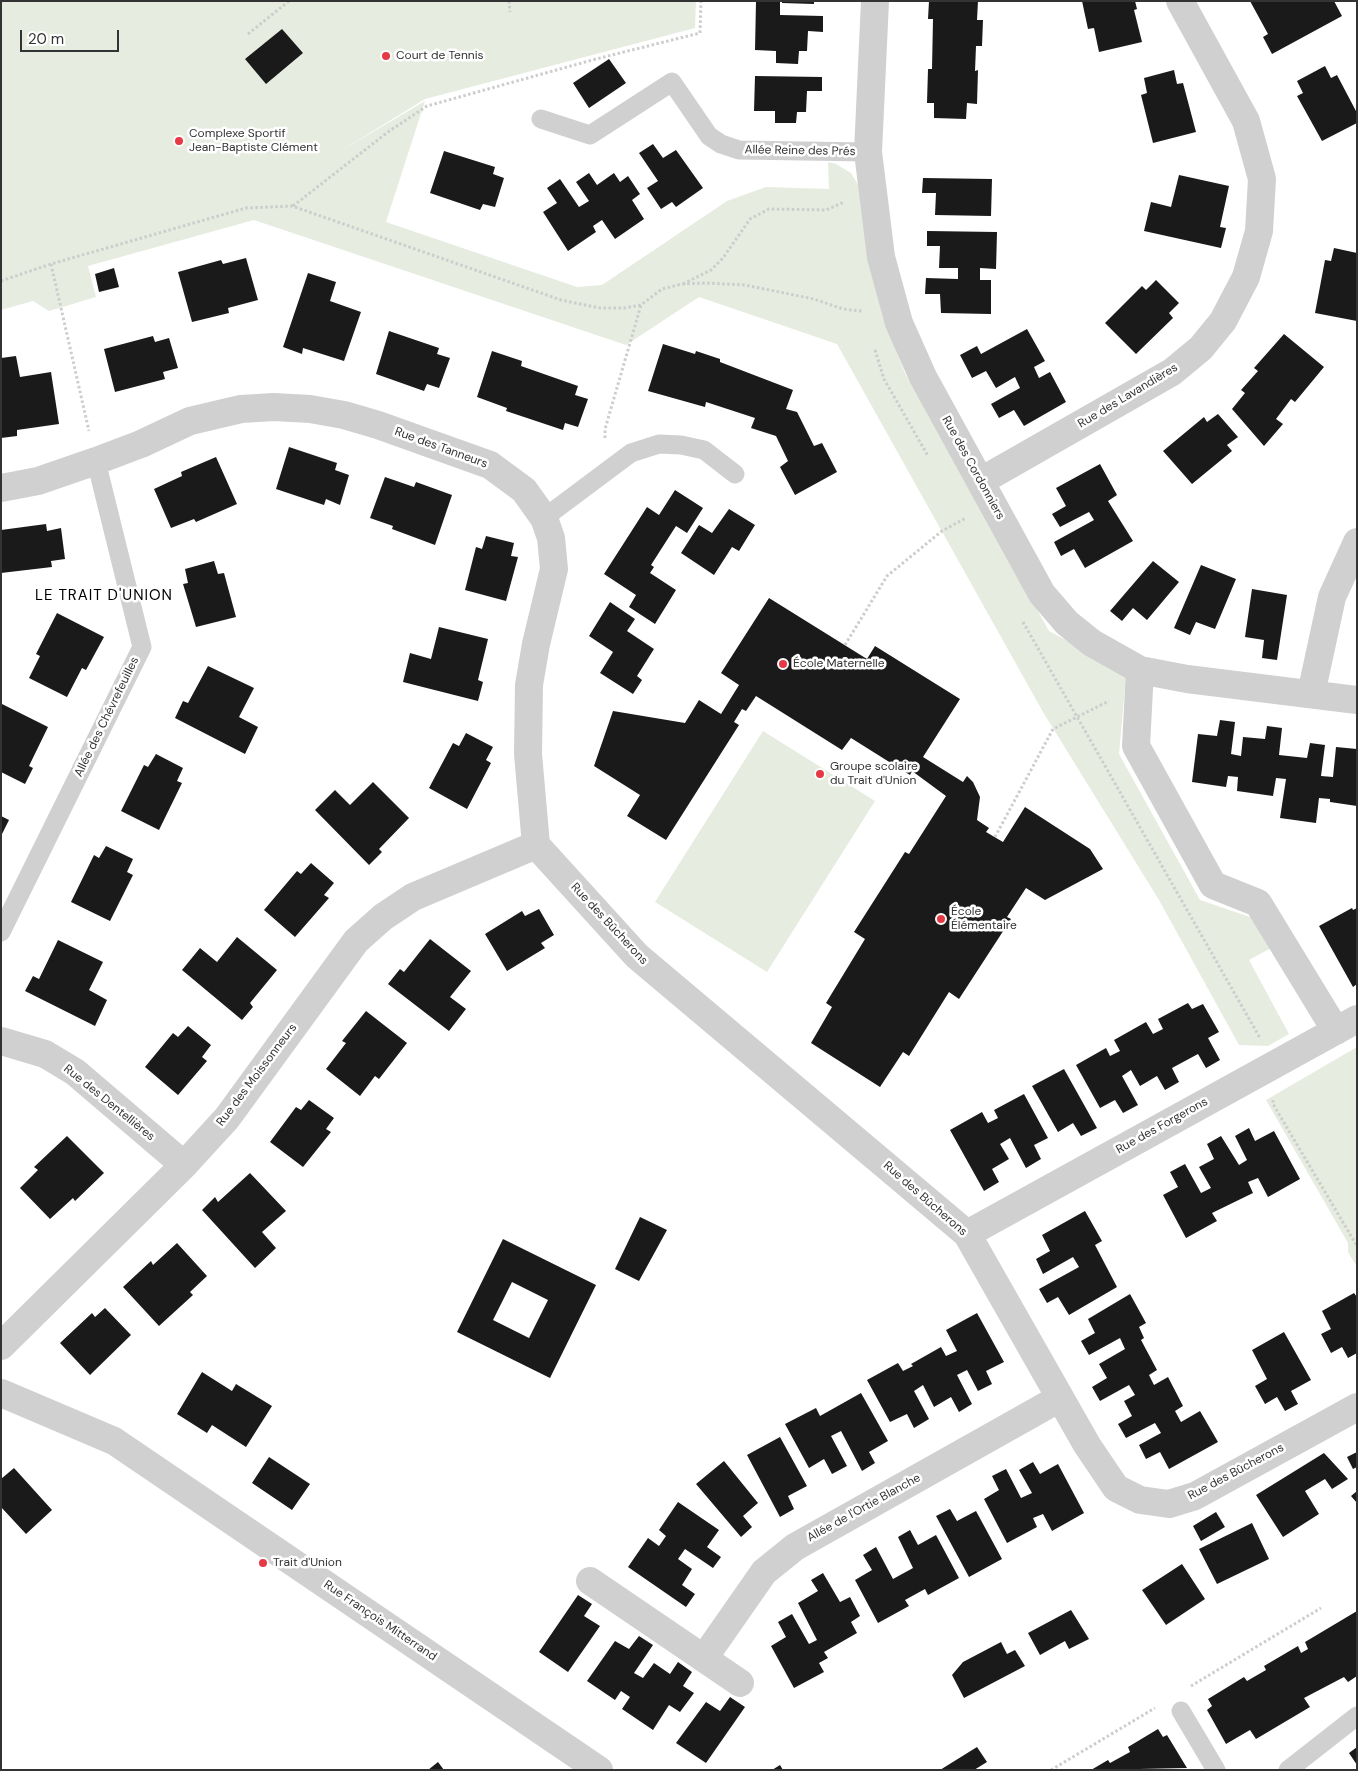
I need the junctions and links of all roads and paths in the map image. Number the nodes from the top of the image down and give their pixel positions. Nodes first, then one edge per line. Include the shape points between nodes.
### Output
1 (289, 1) edge
2 (509, 1) edge
3 (702, 1) edge
4 (875, 1) edge
5 (1180, 1) edge
6 (510, 12) dead end
7 (248, 34) dead end
8 (541, 120) dead end
9 (868, 152) junction
10 (847, 201) dead end
11 (292, 206) junction
12 (51, 264) junction
13 (1, 281) edge
14 (682, 284) junction
15 (641, 305) junction
16 (862, 311) dead end
17 (96, 461) junction
18 (606, 471) junction
19 (735, 474) dead end
20 (1, 488) edge
21 (987, 492) junction
22 (544, 518) junction
23 (1357, 542) edge
24 (844, 645) dead end
25 (1139, 683) junction
26 (1311, 694) junction
27 (1357, 700) edge
28 (995, 836) dead end
29 (536, 845) junction
30 (1, 932) edge
31 (1347, 1025) edge
32 (1, 1041) edge
33 (1275, 1064) junction
34 (184, 1165) junction
35 (967, 1234) junction
36 (1357, 1246) edge
37 (1, 1346) edge
38 (1, 1393) edge
39 (1060, 1398) junction
40 (1357, 1407) edge
41 (590, 1581) dead end
42 (704, 1658) junction
43 (740, 1683) dead end
44 (1181, 1711) dead end
45 (1357, 1716) edge
46 (599, 1770) edge
47 (1216, 1770) edge
48 (1288, 1770) edge

1 - 7 path
2 - 6 path
3 - 11 path via 700,33 427,106
4 - 9 street, Rue des Cordonniers
5 - 21 street, Rue des Lavandières via 1246,121 1262,179 1260,231 1246,277 1223,321 1201,348 1172,372
8 - 9 lane, Allée Reine des Prés via 590,135 672,82 709,136 721,144 739,150
9 - 21 street, Rue des Cordonniers via 881,256 900,323 923,377
10 - 14 path via 826,210 769,209 750,219 711,270
11 - 12 path via 246,208
11 - 15 path via 561,300 600,308
12 - 13 path
12 - 17 path
14 - 15 path via 662,289
14 - 16 path via 745,285
15 - 18 path via 605,429
17 - 20 street, Rue des Tanneurs via 38,481
17 - 22 street, Rue des Tanneurs via 190,421 232,411 274,407 310,409 378,425 490,465 524,490
17 - 30 lane, Allée des Chévrefeuilles via 142,647
18 - 19 lane via 631,454 659,444 704,450
18 - 22 lane
21 - 24 path via 887,576
21 - 25 street, Rue des Cordonniers via 1042,594 1054,610
22 - 29 street, Rue des Tanneurs via 551,538 554,568 529,685 528,754
23 - 26 street via 1332,597
25 - 26 street, Rue des Cordonniers via 1187,679
25 - 28 path via 1054,729
25 - 31 street via 1136,746 1213,885 1258,903
26 - 27 street, Rue des Cordonniers
29 - 34 street, Rue des Moissonneurs via 413,897 356,941 227,1118
29 - 35 street, Rue des Bûcherons via 637,956
31 - 33 street, Rue des Forgerons
32 - 34 street, Rue des Dentellières via 44,1054 75,1072
33 - 35 street, Rue des Forgerons
33 - 36 path via 1273,1104
34 - 37 street, Rue des Moissonneurs
35 - 39 street, Rue des Bûcherons
38 - 46 street, Rue François Mitterrand via 114,1441
39 - 40 street, Rue des Bûcherons via 1086,1445 1116,1488 1140,1500 1169,1504 1195,1496
39 - 42 street, Allée de l'Ortie Blanche via 794,1547 764,1572
41 - 42 street
42 - 43 street
44 - 47 lane
45 - 48 lane

